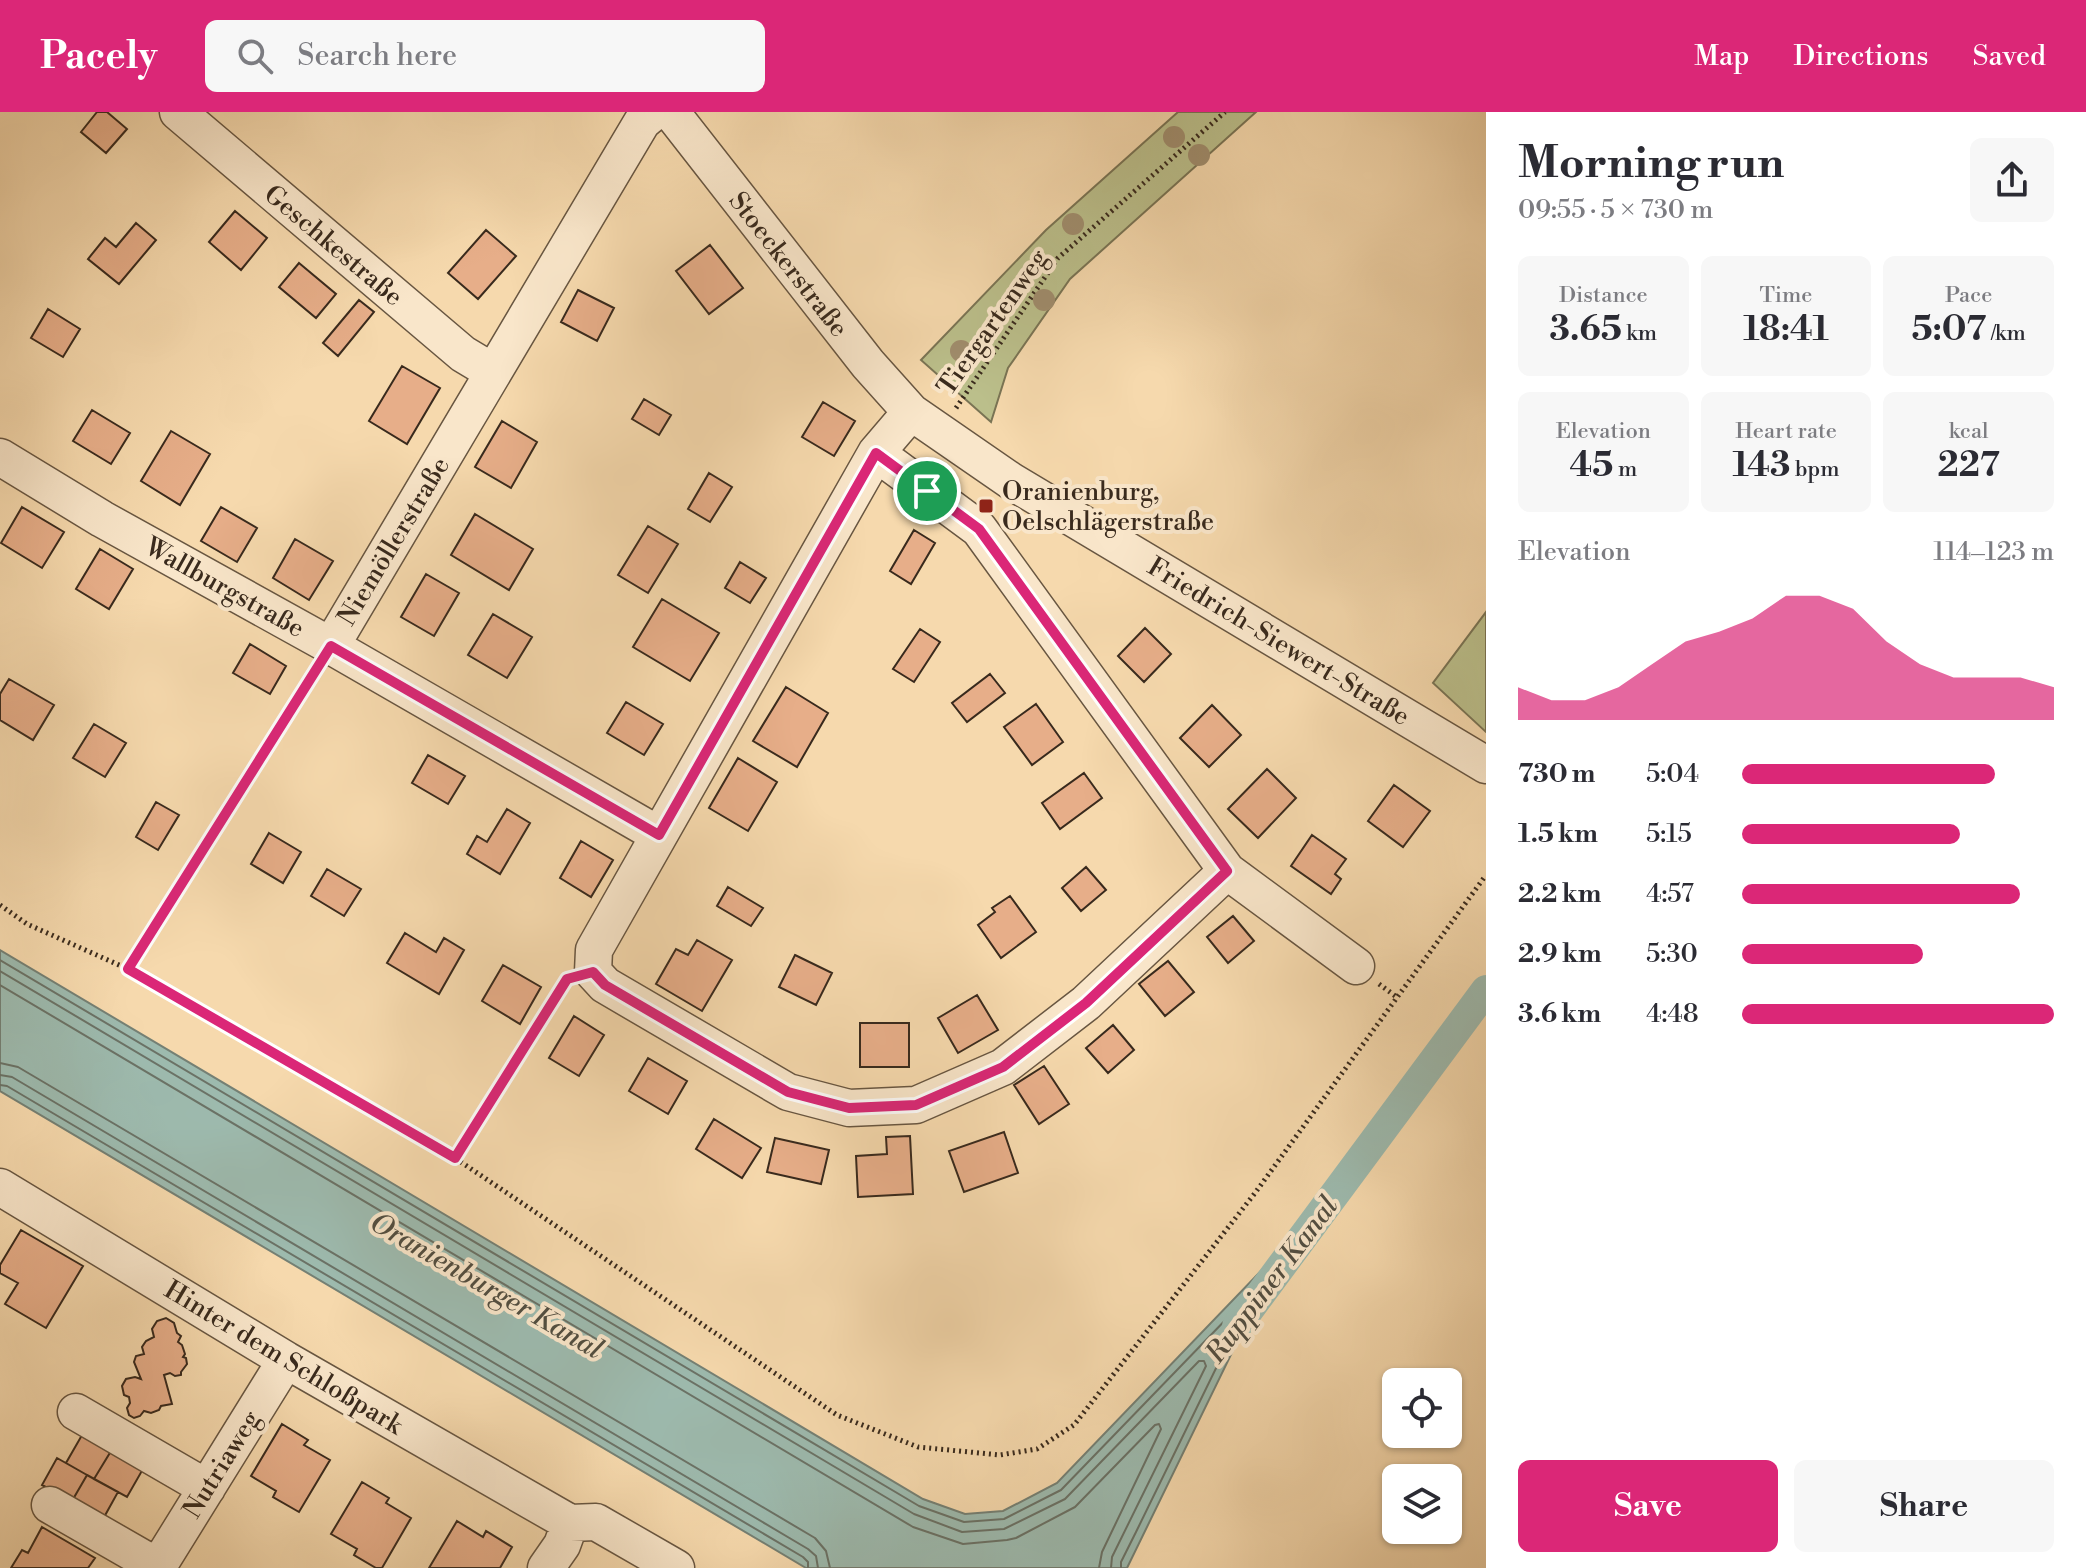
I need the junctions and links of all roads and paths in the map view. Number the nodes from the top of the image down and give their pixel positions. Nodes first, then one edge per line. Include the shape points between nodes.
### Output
1 (178, 112) edge
2 (654, 112) edge
3 (671, 112) edge
4 (1225, 112) edge
5 (493, 372) junction
6 (925, 422) junction
7 (876, 453) junction
8 (0, 457) edge
9 (331, 646) junction
10 (1486, 765) edge
11 (659, 835) junction
12 (1227, 871) junction
13 (1486, 875) edge
14 (0, 905) edge
15 (1356, 966) dead end
16 (128, 969) junction
17 (593, 972) junction
18 (455, 1158) junction
19 (0, 1187) edge
20 (286, 1360) junction
21 (76, 1412) dead end
22 (207, 1488) junction
23 (50, 1505) dead end
24 (570, 1523) junction
25 (157, 1567) edge
26 (546, 1568) edge
27 (676, 1568) edge

1 - 5 street, Geschkestraße via 463,354
2 - 5 street, Niemöllerstraße via 642,122
3 - 6 street, Stoeckerstraße via 868,364
4 - 6 path, Tiergartenweg via 1058,258
5 - 9 street, Niemöllerstraße
6 - 7 street
6 - 10 street, Friedrich-Siewert-Straße via 1011,481
7 - 11 street
7 - 12 street via 979,529
8 - 9 street, Wallburgstraße
9 - 11 street, Wallburgstraße
9 - 16 path, Niemöllerstraße
11 - 17 street via 594,950
12 - 15 street
12 - 17 street via 1086,1003 1003,1067 916,1105 849,1108 788,1092 605,985
13 - 18 path via 1255,1193 1084,1413 1037,1449 1000,1455 918,1447 837,1415
14 - 16 path via 27,924
16 - 18 path
17 - 18 path via 567,979
19 - 20 street, Hinter dem Schloßpark
20 - 22 street, Nutriaweg
20 - 24 street, Hinter dem Schloßpark
21 - 22 street
22 - 25 street, Nutriaweg
23 - 25 street
24 - 26 street
24 - 27 street, Hinter dem Schloßpark via 596,1522

